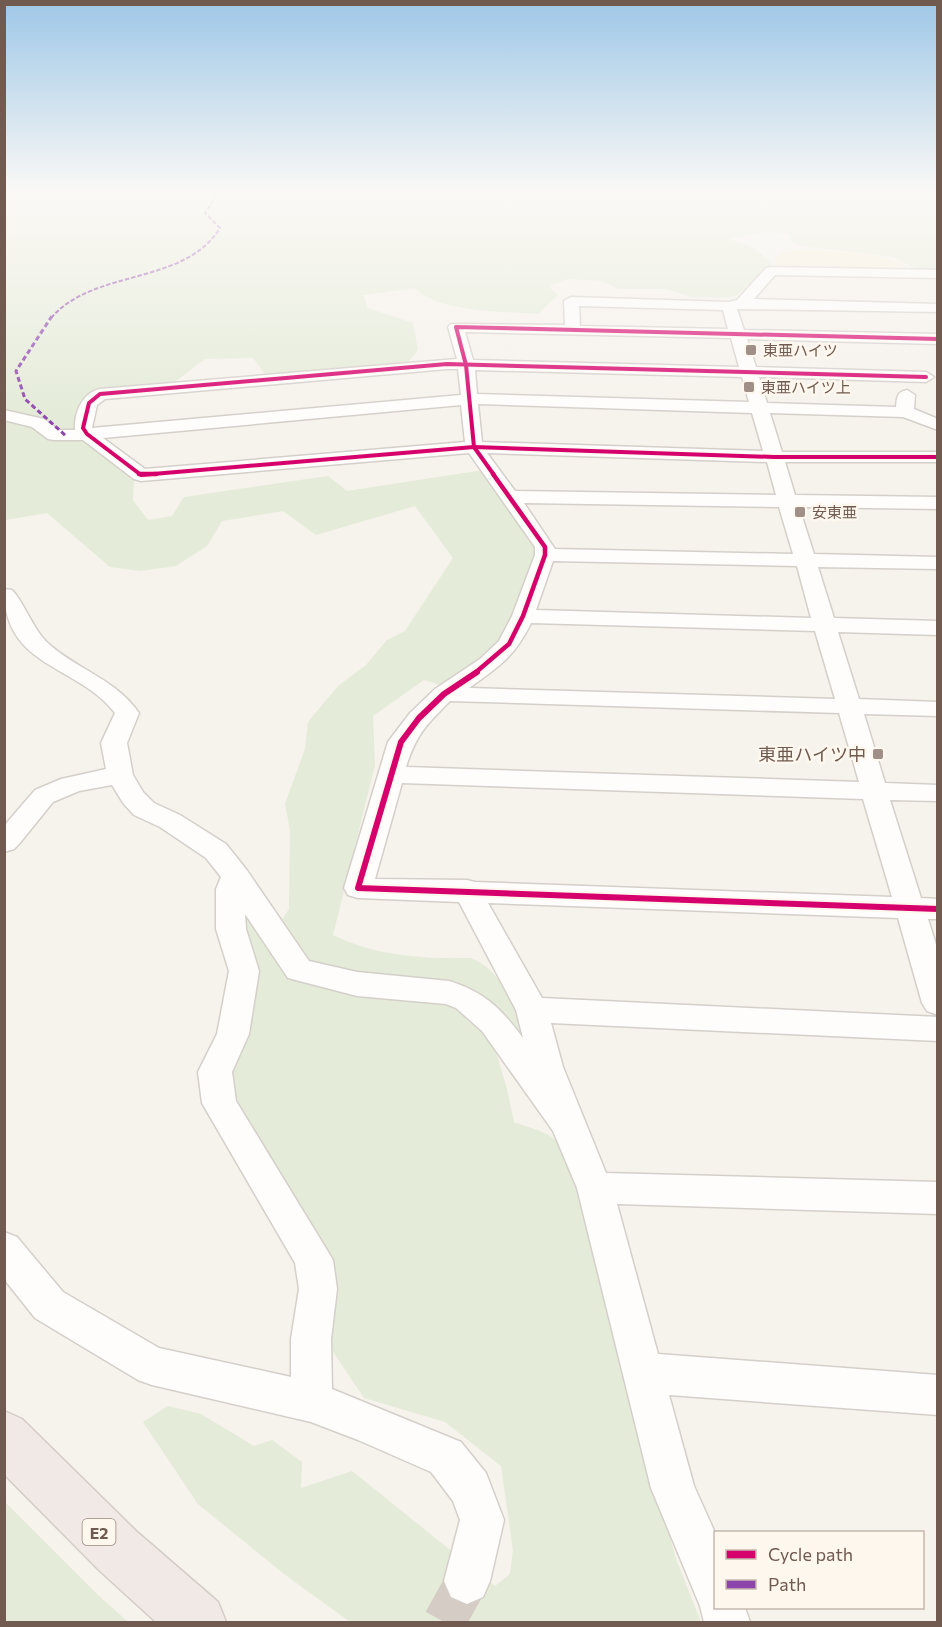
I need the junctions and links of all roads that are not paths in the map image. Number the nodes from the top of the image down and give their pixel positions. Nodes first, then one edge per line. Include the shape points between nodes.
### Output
1 (938, 274) edge
2 (736, 305) junction
3 (938, 308) edge
4 (573, 330) junction
5 (738, 335) junction
6 (938, 339) edge
7 (466, 365) junction
8 (749, 373) junction
9 (932, 373) edge
10 (469, 399) junction
11 (761, 409) junction
12 (905, 412) junction
13 (4, 415) edge
14 (938, 425) edge
15 (87, 434) junction
16 (474, 447) junction
17 (774, 457) junction
18 (938, 457) edge
19 (509, 497) junction
20 (788, 502) junction
21 (938, 503) edge
22 (545, 555) junction
23 (805, 562) junction
24 (938, 563) edge
25 (4, 595) edge
26 (523, 616) junction
27 (824, 625) junction
28 (938, 628) edge
29 (444, 694) junction
30 (850, 707) junction
31 (938, 709) edge
32 (120, 775) junction
33 (390, 775) junction
34 (873, 790) junction
35 (938, 793) edge
36 (4, 843) edge
37 (236, 876) junction
38 (467, 890) junction
39 (909, 908) junction
40 (938, 909) edge
41 (938, 1003) edge
42 (532, 1010) junction
43 (938, 1029) edge
44 (567, 1124) junction
45 (595, 1188) junction
46 (938, 1198) edge
47 (4, 1250) edge
48 (644, 1373) junction
49 (938, 1395) edge
50 (311, 1402) junction
51 (4, 1437) edge
52 (467, 1581) tunnel mouth
53 (714, 1585) edge
54 (198, 1623) edge

1 - 2 street via 771,271
2 - 3 street
2 - 4 street via 571,302
2 - 5 street
4 - 5 street
4 - 7 street via 456,327
5 - 6 street
5 - 8 street
7 - 8 street
7 - 10 street
7 - 15 street via 100,394 89,403 83,428
8 - 9 street
8 - 11 street
9 - 12 street via 905,397
10 - 11 street
10 - 15 street
10 - 16 street
11 - 12 street
11 - 17 street
12 - 14 street
13 - 15 street via 38,423 54,435
15 - 16 street via 141,476
16 - 17 street
16 - 19 street
17 - 18 street
17 - 20 street
19 - 20 street
19 - 22 street via 545,547
20 - 21 street
20 - 23 street
22 - 23 street
22 - 26 street
23 - 24 street
23 - 27 street
25 - 32 street via 39,649 86,676 120,702 127,713 114,742
26 - 27 street
26 - 29 street via 509,644 488,664
27 - 28 street
27 - 30 street
29 - 30 street
29 - 33 street via 401,742
30 - 31 street
30 - 34 street
32 - 36 street via 69,785 42,797
32 - 37 street via 144,809 216,850
33 - 34 street
33 - 38 street via 358,888
34 - 35 street
34 - 39 street
37 - 44 street via 299,970 357,984 449,993 467,1000 493,1022
37 - 50 street via 230,889 231,929 244,971 233,1034 215,1072 219,1102 314,1260 318,1288 311,1339
38 - 39 street
38 - 42 street
39 - 40 street
39 - 41 street
42 - 43 street
42 - 44 street via 546,1067
44 - 45 street
45 - 46 street
45 - 48 street
47 - 50 street via 49,1305 152,1366
48 - 49 street
48 - 53 street via 673,1488
50 - 52 street via 364,1420 446,1457 471,1488 482,1520
51 - 54 highway, E2 via 118,1551

